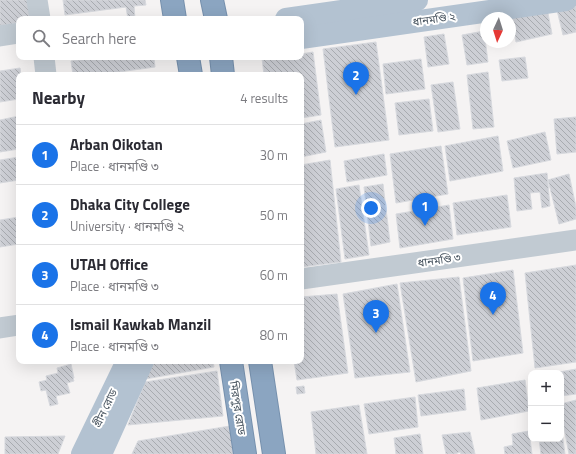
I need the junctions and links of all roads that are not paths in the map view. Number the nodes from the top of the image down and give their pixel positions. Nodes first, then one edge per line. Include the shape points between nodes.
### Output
1 (37, 0) edge
2 (172, 0) edge
3 (180, 0) edge
4 (212, 0) edge
5 (417, 0) edge
6 (566, 0) edge
7 (40, 16) edge
8 (175, 16) edge
9 (182, 16) edge
10 (215, 16) edge
11 (304, 16) edge
12 (16, 33) edge
13 (0, 36) edge
14 (304, 38) edge
15 (44, 60) edge
16 (188, 60) edge
17 (221, 60) edge
18 (46, 72) edge
19 (190, 72) edge
20 (223, 72) edge
21 (576, 240) edge
22 (304, 279) edge
23 (16, 325) edge
24 (0, 328) edge
25 (126, 364) edge
26 (142, 364) edge
27 (231, 364) edge
28 (260, 364) edge
29 (82, 454) edge
30 (101, 454) edge
31 (245, 454) edge
32 (274, 454) edge

1 - 7 street
2 - 8 highway
3 - 9 highway
4 - 10 highway
5 - 11 main road, ধানমণ্ডি ২
6 - 14 main road, ধানমণ্ডি ২
12 - 13 street
15 - 18 street
16 - 19 highway
17 - 20 highway
21 - 22 street, ধানমণ্ডি ৩
23 - 24 street
25 - 29 main road, গ্রীন রোড
26 - 30 main road, গ্রীন রোড
27 - 31 highway, মিরপুর রোড
28 - 32 highway

